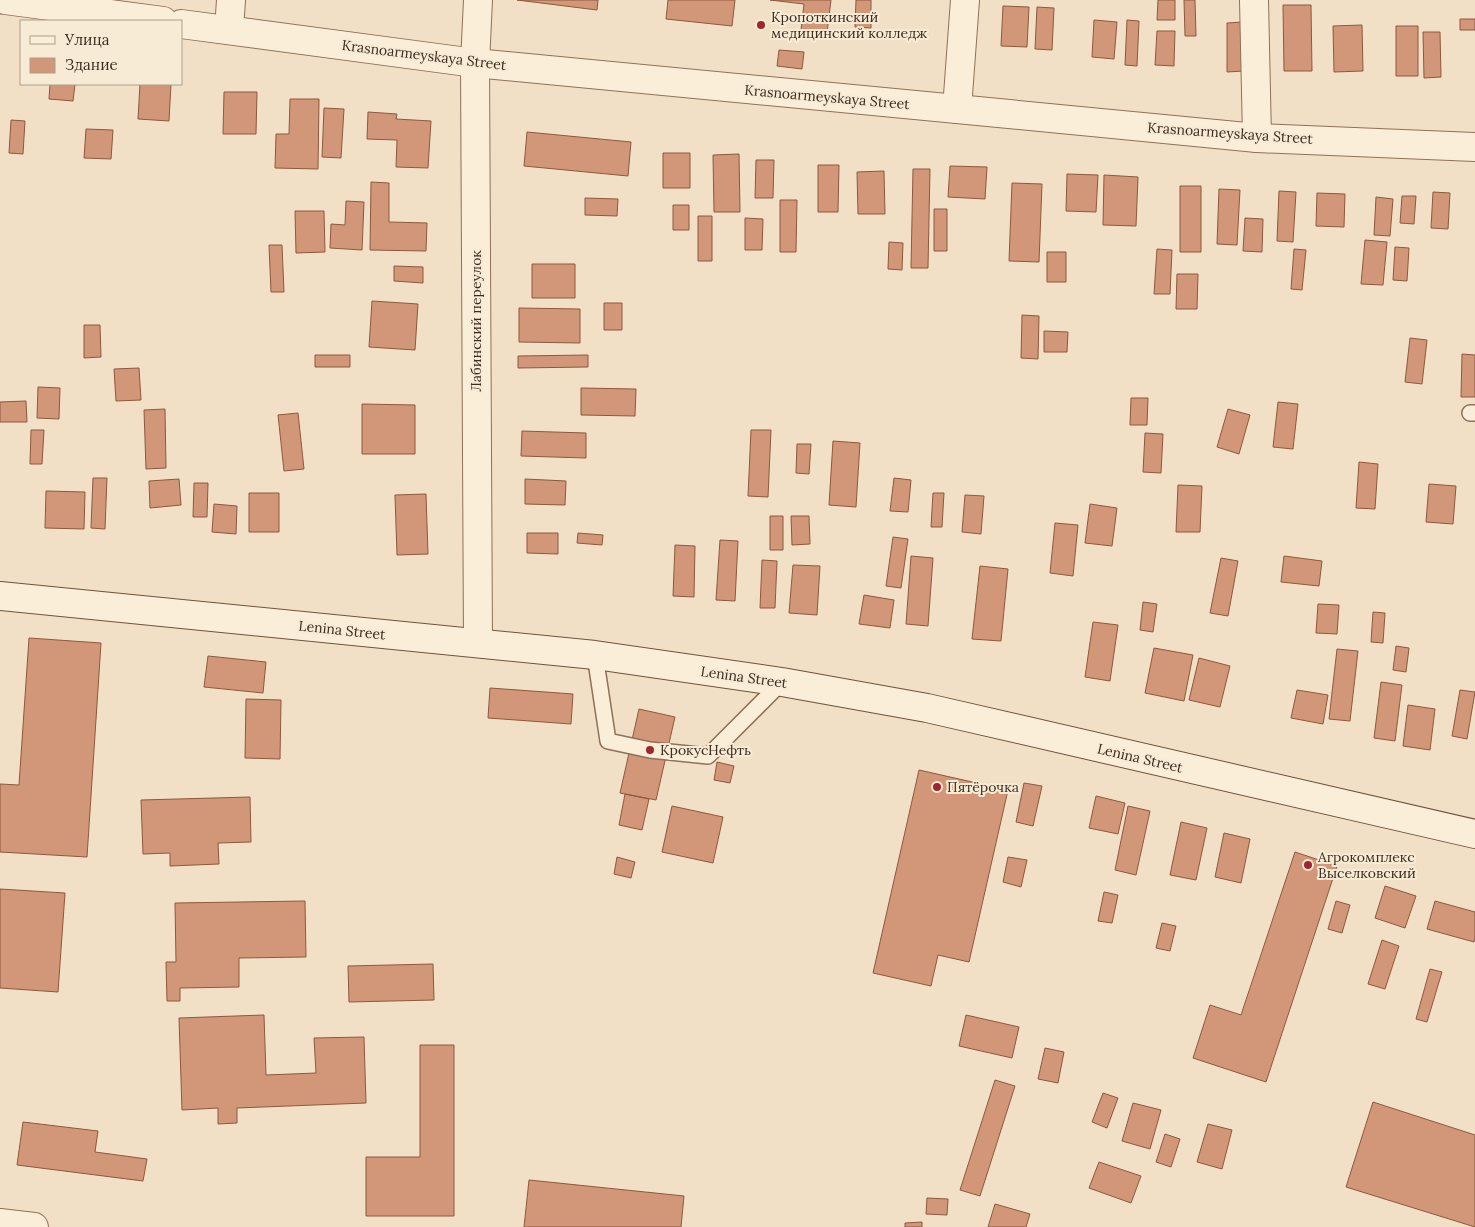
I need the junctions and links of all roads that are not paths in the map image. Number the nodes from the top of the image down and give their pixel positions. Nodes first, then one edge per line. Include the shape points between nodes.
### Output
1 (5, 0) edge
2 (231, 0) edge
3 (478, 0) edge
4 (965, 0) edge
5 (1254, 0) edge
6 (155, 20) edge
7 (182, 24) edge
8 (229, 30) junction
9 (475, 63) junction
10 (957, 109) junction
11 (1257, 138) junction
12 (1475, 147) edge
13 (0, 596) edge
14 (478, 643) junction
15 (595, 655) junction
16 (782, 682) junction
17 (1475, 834) edge
18 (0, 1222) edge
19 (34, 1227) edge

1 - 6 street
2 - 8 street
3 - 9 street, Лабинский переулок
4 - 10 street
5 - 11 street
7 - 8 street, Krasnoarmeyskaya Street
8 - 9 street, Krasnoarmeyskaya Street
9 - 10 street, Krasnoarmeyskaya Street
9 - 14 street, Лабинский переулок
10 - 11 street, Krasnoarmeyskaya Street
11 - 12 street, Krasnoarmeyskaya Street
13 - 14 street, Lenina Street
14 - 15 street, Lenina Street
15 - 16 street, Lenina Street
15 - 16 lane via 608,740 650,750 708,756
16 - 17 street, Lenina Street via 927,708
18 - 19 street

